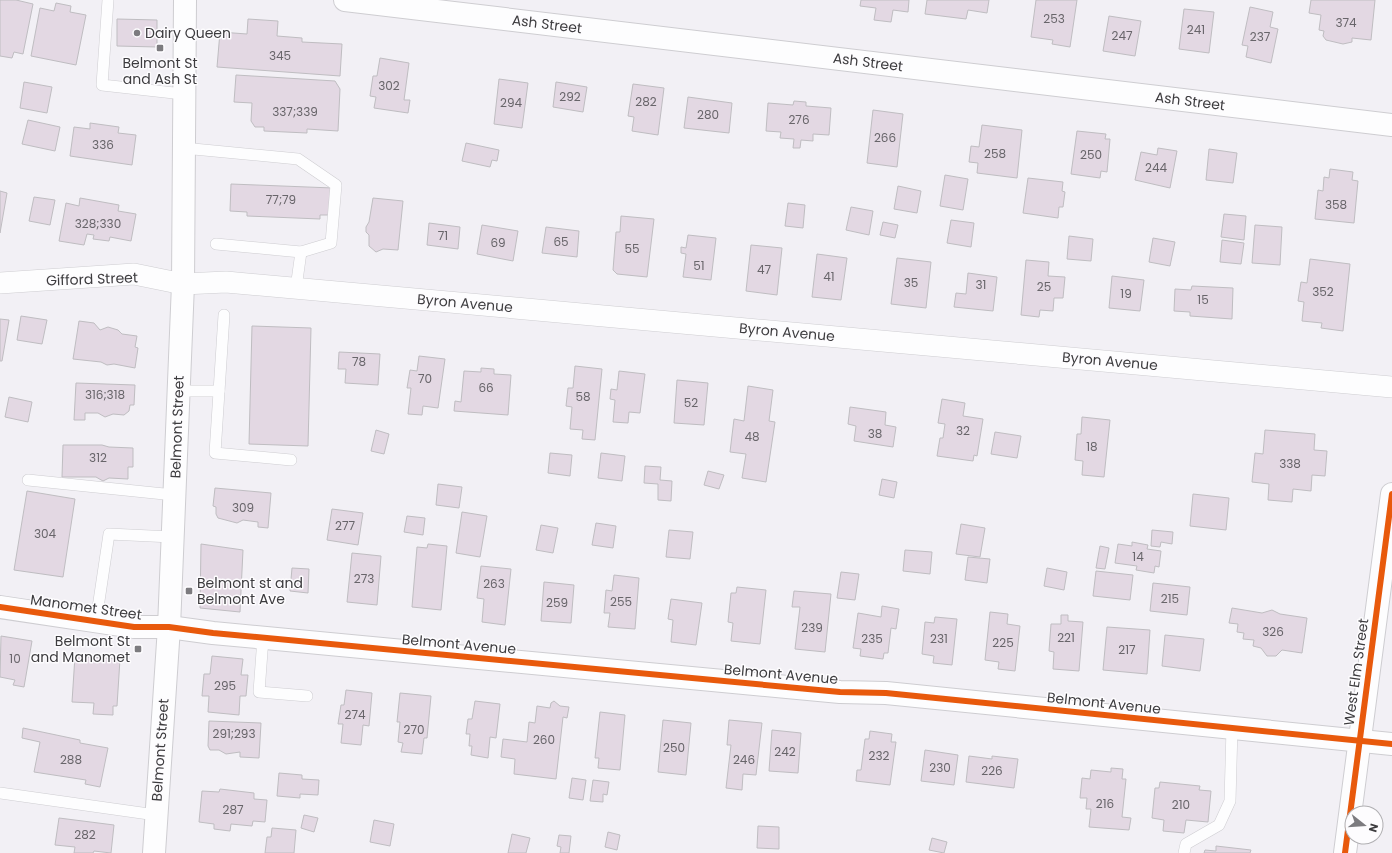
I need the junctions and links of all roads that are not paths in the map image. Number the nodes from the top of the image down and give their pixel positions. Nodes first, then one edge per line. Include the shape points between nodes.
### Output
1 (108, 0) edge
2 (185, 0) edge
3 (345, 0) edge
4 (183, 94) junction
5 (1392, 125) edge
6 (183, 148) junction
7 (216, 244) dead end
8 (300, 252) junction
9 (0, 283) edge
10 (183, 284) junction
11 (296, 288) junction
12 (224, 316) dead end
13 (1392, 387) edge
14 (178, 391) junction
15 (219, 391) junction
16 (291, 460) dead end
17 (28, 480) dead end
18 (1392, 494) edge
19 (174, 495) junction
20 (172, 537) junction
21 (0, 607) edge
22 (96, 622) junction
23 (169, 627) junction
24 (263, 638) junction
25 (307, 696) dead end
26 (1232, 728) junction
27 (1359, 740) junction
28 (1392, 744) edge
29 (0, 793) edge
30 (156, 815) junction
31 (154, 853) edge
32 (1184, 853) edge
33 (1345, 853) edge

1 - 4 lane via 102,86
2 - 4 street, Belmont Street
3 - 5 street, Ash Street
4 - 6 street, Belmont Street
6 - 8 lane via 298,159 336,186 331,243
6 - 10 street, Belmont Street
7 - 8 lane
8 - 11 lane
9 - 10 street, Gifford Street via 134,274
10 - 11 street, Byron Avenue via 226,282
10 - 14 street, Belmont Street
11 - 13 street, Byron Avenue
12 - 15 lane
14 - 15 lane
14 - 19 street, Belmont Street
15 - 16 lane via 215,453
17 - 19 lane
18 - 27 street, West Elm Street
19 - 20 street, Belmont Street
20 - 22 lane via 109,534
20 - 23 street, Belmont Street
21 - 22 street, Manomet Street
22 - 23 street, Manomet Street via 134,627
23 - 24 street, Belmont Avenue
23 - 30 street, Belmont Street
24 - 25 lane via 259,692
24 - 26 street, Belmont Avenue via 824,690 894,694
26 - 27 street, Belmont Avenue
26 - 32 lane via 1230,801 1219,825 1186,844
27 - 28 street, Belmont Avenue
27 - 33 street, West Elm Street
29 - 30 lane
30 - 31 street, Belmont Street

